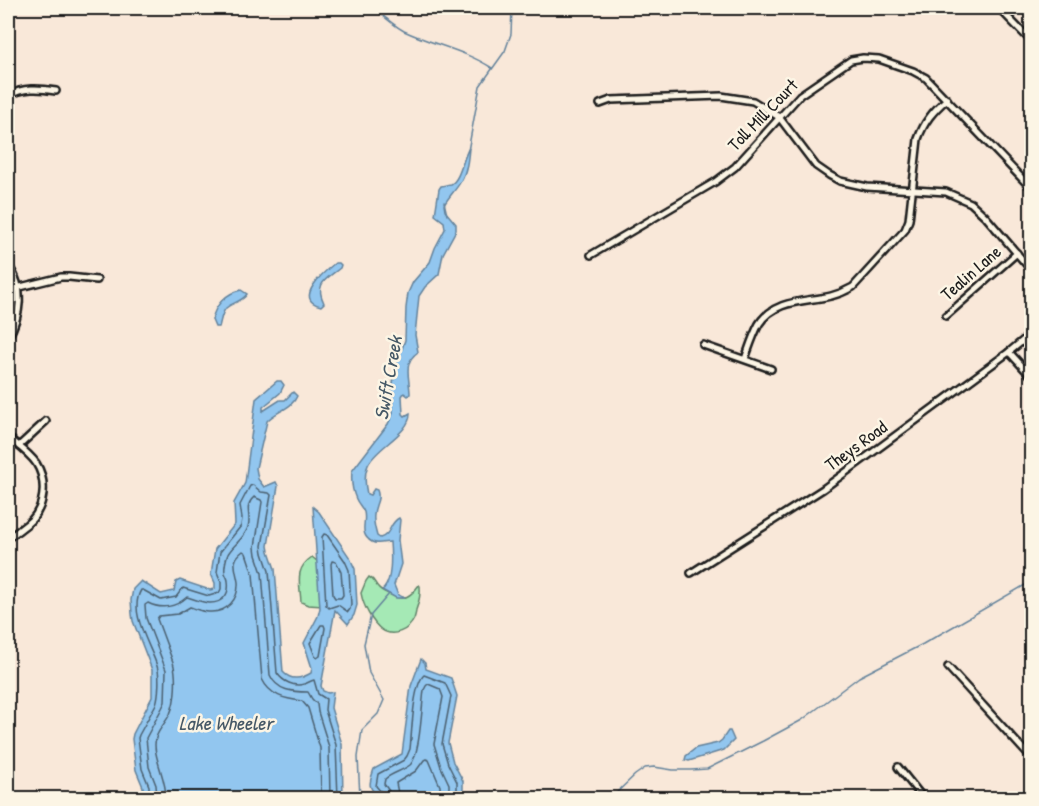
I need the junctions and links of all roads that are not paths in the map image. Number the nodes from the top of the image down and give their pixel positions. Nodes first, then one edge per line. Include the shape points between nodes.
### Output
1 (999, 8) edge
2 (1032, 42) edge
3 (56, 91) dead end
4 (8, 96) edge
5 (947, 99) junction
6 (600, 104) dead end
7 (779, 117) junction
8 (1032, 189) edge
9 (912, 190) junction
10 (1017, 253) junction
11 (591, 255) dead end
12 (8, 265) edge
13 (1032, 271) edge
14 (97, 280) dead end
15 (18, 287) junction
16 (8, 290) edge
17 (946, 316) dead end
18 (1032, 333) edge
19 (8, 338) edge
20 (703, 345) dead end
21 (1009, 352) junction
22 (745, 359) junction
23 (771, 369) dead end
24 (1032, 377) edge
25 (46, 421) dead end
26 (8, 437) edge
27 (18, 446) junction
28 (8, 538) edge
29 (691, 573) dead end
30 (948, 667) dead end
31 (1032, 759) edge
32 (898, 767) dead end
33 (923, 798) edge

1 - 2 street
3 - 4 street via 29,89
5 - 7 street, Toll Mill Court via 913,71 879,59 863,58 851,60 805,91
5 - 8 street, Toll Mill Court
5 - 9 street via 922,128
6 - 7 street via 611,100 721,96 753,101
7 - 9 street via 816,166 829,175 860,186
7 - 11 street, Toll Mill Court via 735,167 715,182
9 - 10 street via 946,192 971,204
9 - 22 street via 905,230 860,281 831,296 778,307 759,325
10 - 13 street
10 - 17 street, Tealin Lane
12 - 15 street
14 - 15 street via 69,277
15 - 16 street
15 - 19 street via 20,307
18 - 21 street, Theys Road
20 - 22 street
21 - 24 street
21 - 29 street, Theys Road via 823,489
22 - 23 street
25 - 27 street
26 - 27 street
27 - 28 street via 37,465 44,494 29,524
30 - 31 street
32 - 33 street

